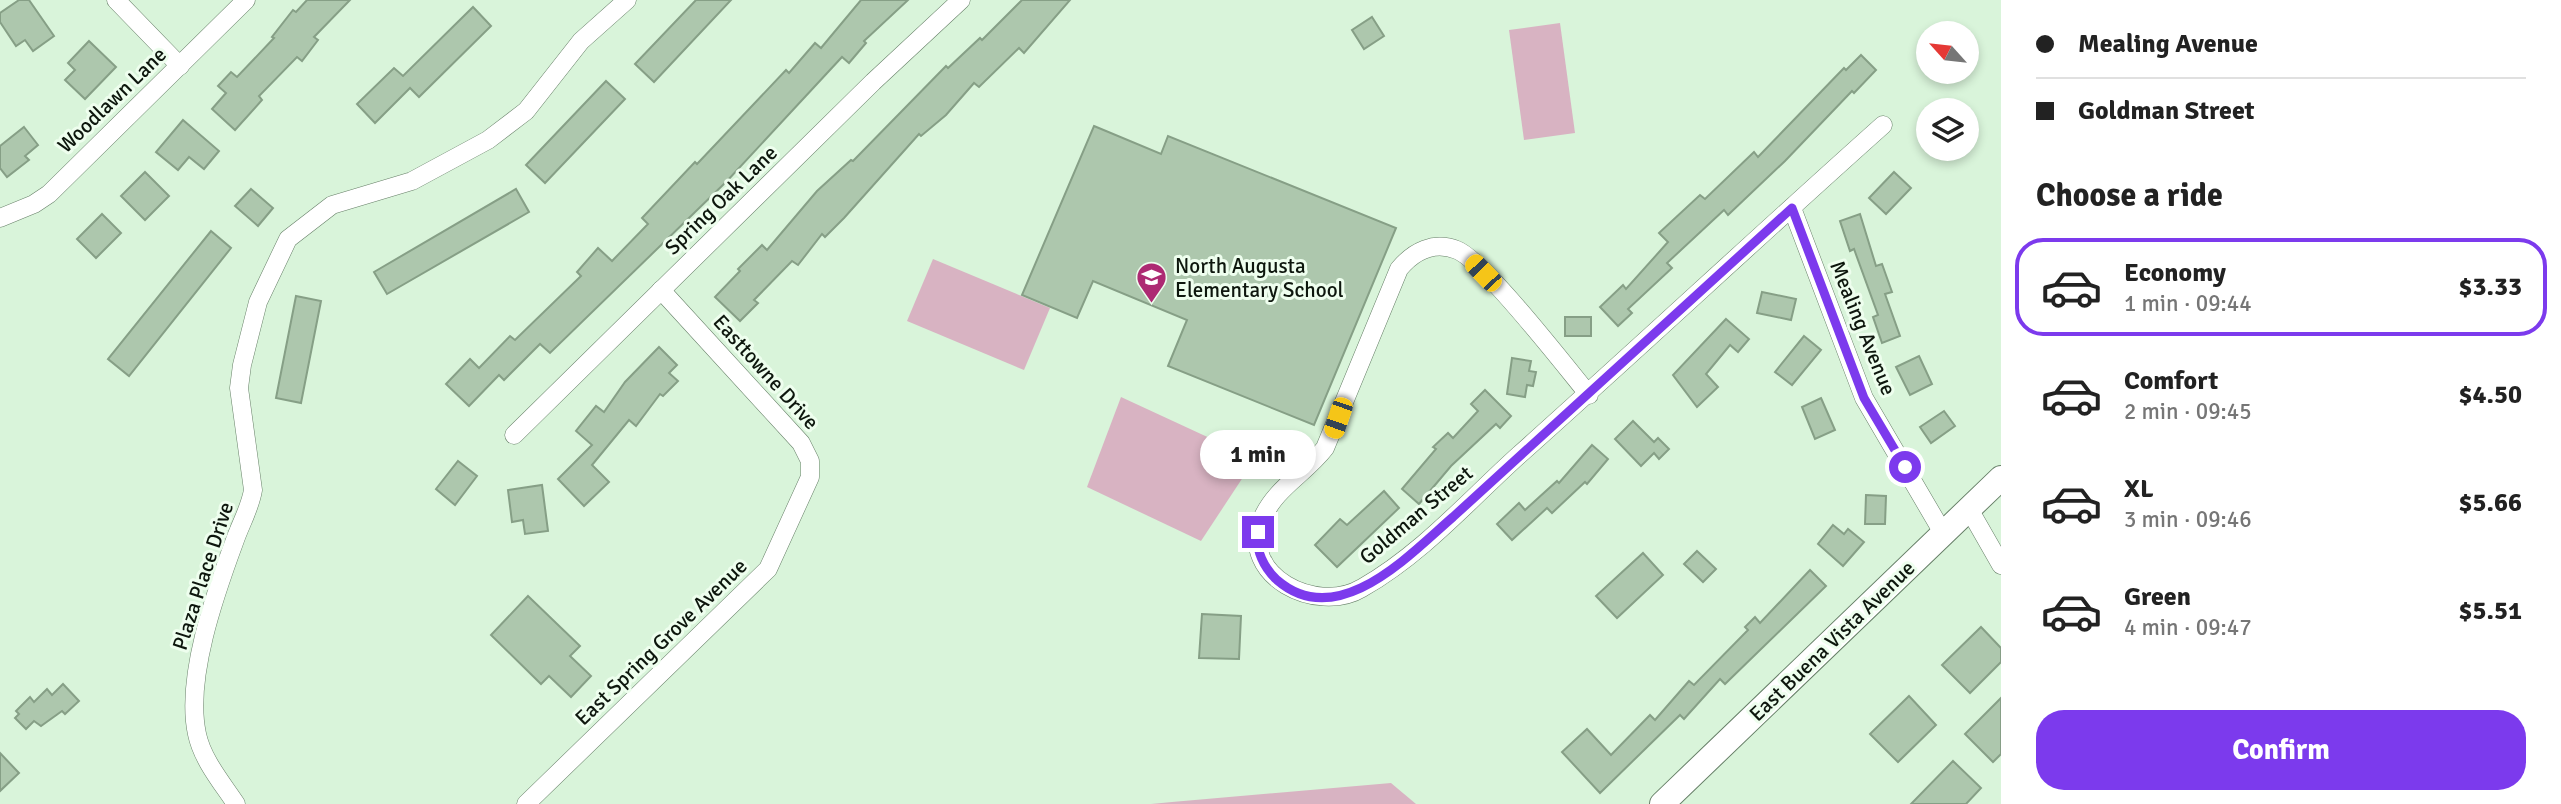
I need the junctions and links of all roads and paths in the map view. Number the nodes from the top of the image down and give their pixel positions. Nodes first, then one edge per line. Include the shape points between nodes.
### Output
1 (116, 0) edge
2 (246, 0) edge
3 (627, 0) edge
4 (961, 0) edge
5 (180, 66) junction
6 (1883, 125) dead end
7 (1792, 208) junction
8 (0, 218) edge
9 (661, 290) junction
10 (1589, 395) junction
11 (514, 435) dead end
12 (2001, 478) edge
13 (802, 495) joint
14 (1969, 509) junction
15 (1943, 533) junction
16 (2001, 565) edge
17 (236, 804) edge
18 (526, 804) edge
19 (1662, 804) edge

1 - 5 street
2 - 5 street, Woodlawn Lane
3 - 17 street, Plaza Place Drive via 581,41 526,111 488,140 412,181 332,205 288,239 276,260 258,302 239,388 251,501 234,541 194,682 197,736
4 - 9 street, Spring Oak Lane
5 - 8 street, Woodlawn Lane via 49,194
6 - 7 street, Goldman Street
7 - 10 street, Goldman Street
7 - 15 street, Mealing Avenue via 1864,398
9 - 11 street, Spring Oak Lane
9 - 13 street, Easttowne Drive via 801,443 810,471
10 - 10 street, Goldman Street via 1408,556 1361,589 1326,597 1297,592 1278,580 1263,562 1256,542 1262,519 1276,496 1325,448 1399,269 1414,254 1434,247 1465,254
12 - 14 main road, East Buena Vista Avenue
13 - 18 street, East Spring Grove Avenue via 768,569
14 - 15 main road, East Buena Vista Avenue
14 - 16 street
15 - 19 main road, East Buena Vista Avenue

